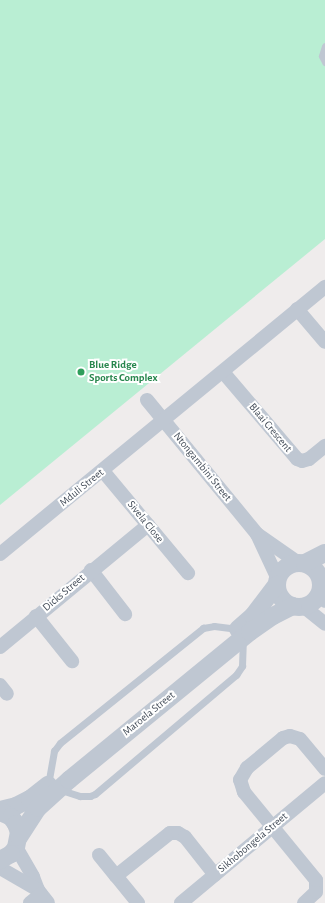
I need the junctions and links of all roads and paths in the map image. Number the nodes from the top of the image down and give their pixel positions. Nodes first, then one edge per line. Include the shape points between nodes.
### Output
1 (325, 46) edge
2 (325, 62) edge
3 (325, 287) edge
4 (297, 309) junction
5 (325, 342) edge
6 (223, 372) junction
7 (147, 400) dead end
8 (163, 419) junction
9 (325, 446) edge
10 (103, 471) junction
11 (148, 525) junction
12 (257, 534) junction
13 (325, 553) edge
14 (0, 554) edge
15 (301, 562) junction
16 (91, 570) junction
17 (188, 573) dead end
18 (277, 581) junction
19 (323, 589) edge
20 (298, 606) junction
21 (125, 614) dead end
22 (36, 616) junction
23 (325, 624) edge
24 (241, 633) junction
25 (0, 647) edge
26 (72, 661) dead end
27 (325, 769) edge
28 (325, 783) edge
29 (53, 787) junction
30 (0, 811) edge
31 (273, 827) junction
32 (17, 842) junction
33 (99, 855) dead end
34 (0, 860) edge
35 (0, 868) edge
36 (215, 875) junction
37 (116, 876) junction
38 (42, 896) edge
39 (30, 903) edge
40 (138, 903) edge
41 (181, 903) edge
42 (304, 903) edge

1 - 2 lane via 322,56
3 - 4 street
4 - 5 street
4 - 6 street
6 - 8 street
6 - 9 street, Blaai Crescent via 297,459 309,459
7 - 8 street, Ntongambini Street
8 - 10 street, Mduli Street
8 - 12 street, Ntongambini Street
10 - 11 street, Sivela Close
10 - 14 street, Mduli Street
11 - 16 street, Dicks Street
11 - 17 street, Sivela Close
12 - 15 street, Ntongambini Street
12 - 18 street, Ntongambini Street
13 - 15 street, Maroela Street
15 - 18 street, Maroela Street via 288,564
15 - 19 street, Maroela Street via 316,571
16 - 21 street, Dicks Street
16 - 22 street, Dicks Street
18 - 20 street via 281,598
18 - 24 street, Maroela Street
19 - 20 street, Maroela Street via 316,598
20 - 23 street
20 - 24 street, Maroela Street
22 - 25 street, Dicks Street
22 - 26 street, Dicks Street
24 - 29 street, Maroela Street
24 - 29 lane via 214,626 203,628 60,743 54,751
24 - 29 lane via 242,666 236,675 95,794 80,796
27 - 31 street via 300,739 290,736 283,738 244,772 240,780 242,788
28 - 31 street, Sikhobongela Street
29 - 30 street, Maroela Street
29 - 32 street, Maroela Street
30 - 32 street via 16,824
31 - 36 street, Sikhobongela Street
31 - 42 street via 316,880 316,892
32 - 34 street, Maroela Street via 11,854
32 - 38 street
33 - 37 street
35 - 38 street
36 - 37 street via 185,837 173,833 166,835
36 - 41 street, Sikhobongela Street
37 - 40 street
38 - 39 street

